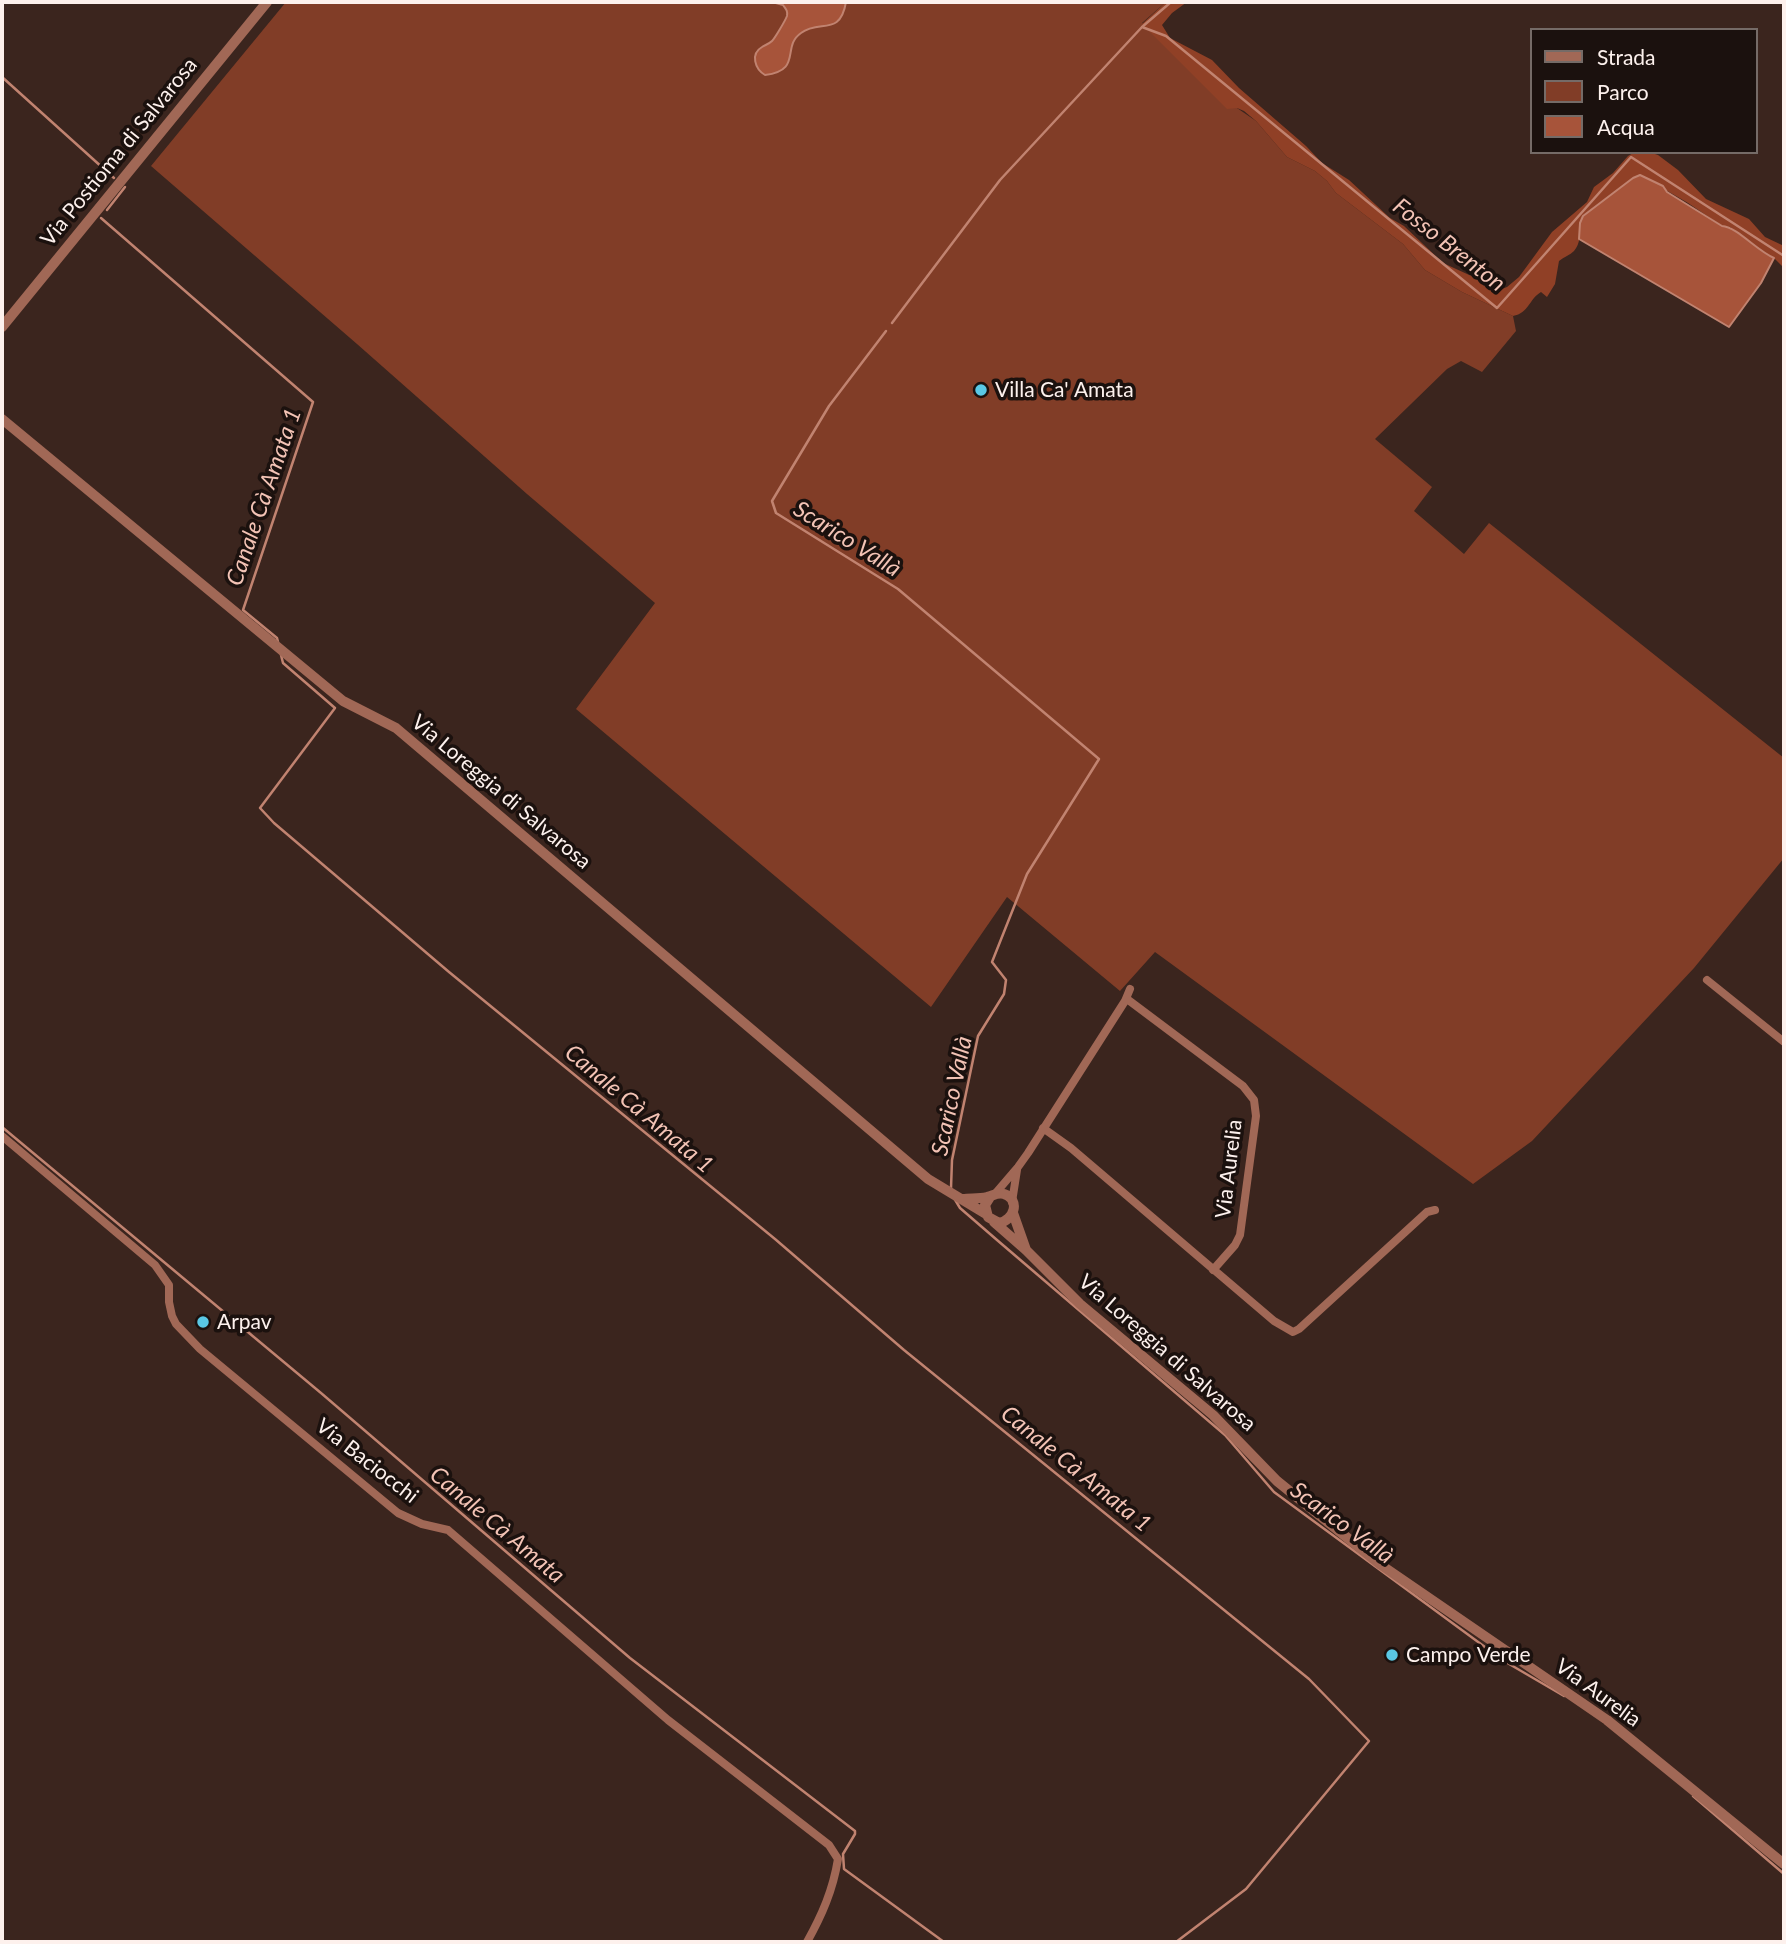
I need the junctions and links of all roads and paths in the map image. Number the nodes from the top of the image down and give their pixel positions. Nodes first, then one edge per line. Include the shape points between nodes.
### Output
1 (267, 2) edge
2 (2, 327) edge
3 (3, 422) edge
4 (1707, 980) dead end
5 (1130, 989) dead end
6 (1127, 999) junction
7 (1784, 1042) edge
8 (1043, 1128) junction
9 (2, 1136) edge
10 (1018, 1167) junction
11 (957, 1195) junction
12 (992, 1196) junction
13 (1013, 1207) junction
14 (1435, 1210) dead end
15 (990, 1218) junction
16 (1026, 1250) junction
17 (1213, 1270) junction
18 (1315, 1511) joint
19 (1784, 1864) edge
20 (807, 1942) edge

1 - 2 street, Via Postioma di Salvarosa
3 - 11 street, Via Loreggia di Salvarosa via 343,701 397,728 928,1179
4 - 7 street
5 - 6 street
6 - 8 street
6 - 17 street, Via Aurelia via 1243,1086 1254,1100 1256,1120 1240,1235
8 - 10 street
8 - 17 street
9 - 20 street, Via Baciocchi via 155,1265 169,1285 176,1325 200,1349 398,1513 449,1530 668,1720 829,1845 838,1859 834,1884
10 - 12 street
10 - 13 street
11 - 12 street
11 - 15 street, Via Loreggia di Salvarosa
12 - 13 street via 1002,1194
12 - 15 street via 985,1205
13 - 15 street via 1011,1217 1003,1222
13 - 16 street, Via Loreggia di Salvarosa
14 - 17 street via 1427,1212 1294,1332
15 - 16 street, Via Loreggia di Salvarosa
16 - 18 street, Via Loreggia di Salvarosa via 1080,1304 1213,1415 1277,1481
18 - 19 street, Via Aurelia via 1381,1565 1607,1720

